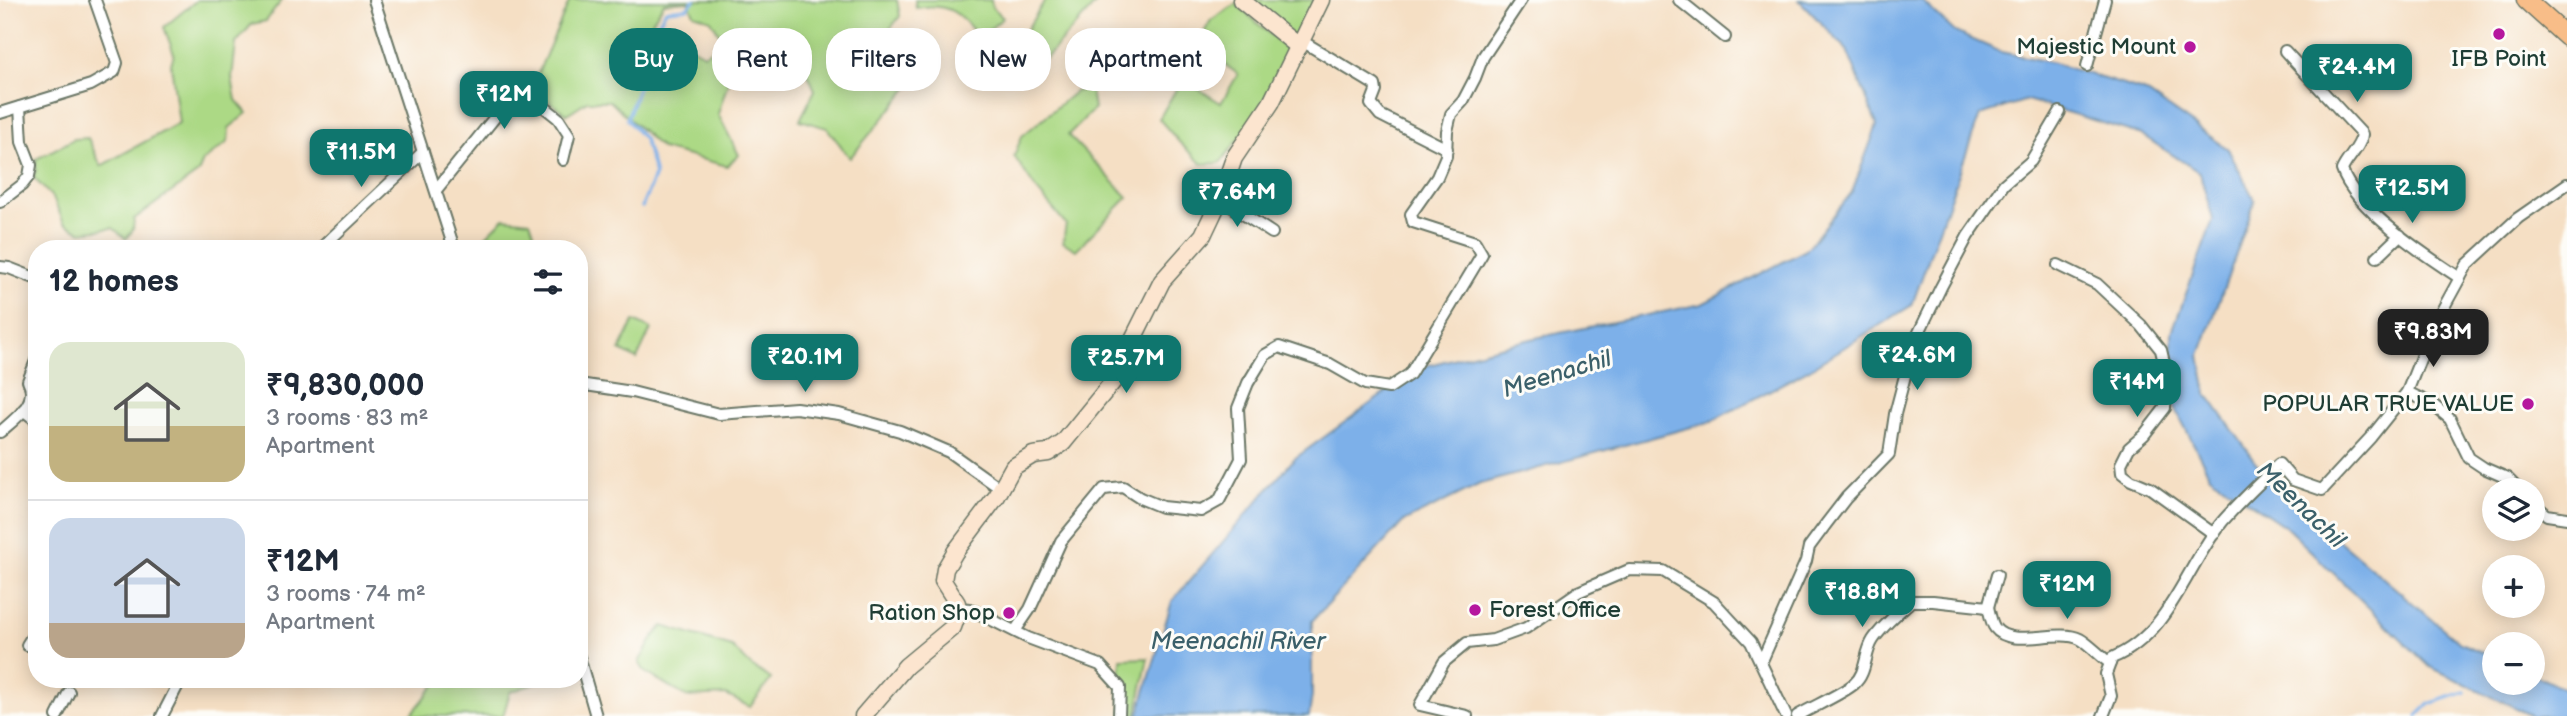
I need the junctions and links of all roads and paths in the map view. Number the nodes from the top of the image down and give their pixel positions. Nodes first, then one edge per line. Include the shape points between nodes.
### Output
1 (95, 0) edge
2 (374, 0) edge
3 (1241, 0) edge
4 (1321, 0) edge
5 (1521, 0) edge
6 (1679, 0) edge
7 (2105, 0) edge
8 (2526, 0) edge
9 (1725, 37) dead end
10 (2567, 37) edge
11 (1300, 44) junction
12 (2285, 51) dead end
13 (2087, 66) dead end
14 (20, 107) junction
15 (2060, 112) dead end
16 (0, 113) edge
17 (1447, 149) junction
18 (423, 152) junction
19 (563, 160) dead end
20 (2567, 184) edge
21 (436, 190) junction
22 (1220, 199) junction
23 (0, 202) edge
24 (1272, 233) dead end
25 (2400, 235) junction
26 (330, 240) edge
27 (452, 240) edge
28 (2377, 257) dead end
29 (2059, 265) dead end
30 (0, 268) edge
31 (28, 275) edge
32 (2460, 278) junction
33 (588, 385) edge
34 (2407, 392) junction
35 (28, 404) edge
36 (23, 410) junction
37 (28, 414) edge
38 (0, 432) edge
39 (2507, 478) edge
40 (1002, 489) junction
41 (2545, 513) edge
42 (2567, 518) edge
43 (2214, 534) junction
44 (1997, 575) dead end
45 (1988, 607) junction
46 (958, 608) junction
47 (1016, 631) junction
48 (1761, 663) junction
49 (2110, 663) junction
50 (176, 688) edge
51 (588, 688) edge
52 (69, 692) dead end
53 (57, 716) edge
54 (162, 716) edge
55 (596, 716) edge
56 (863, 716) edge
57 (1119, 716) edge
58 (1467, 716) edge
59 (1786, 716) edge
60 (1797, 716) edge
61 (2104, 716) edge

1 - 14 street via 117,63 114,72 91,85
2 - 18 street
3 - 11 main road
4 - 11 main road
5 - 17 street via 1451,114
6 - 9 street
7 - 13 street
8 - 10 main road
11 - 17 street via 1375,85 1371,104 1380,116
11 - 22 main road via 1271,103 1234,158
12 - 25 street via 2361,134 2360,144 2344,164 2344,177
14 - 16 street
14 - 23 street via 29,176
15 - 48 street via 2031,161 2004,184 1968,236 1913,345 1889,454 1846,498 1809,547
17 - 47 street via 1437,177 1412,214 1413,222 1475,242 1482,254 1410,374 1390,388 1365,384 1330,364 1279,348 1265,355 1238,408 1241,459 1219,500 1201,511 1162,507 1123,487 1104,489 1061,541
18 - 21 street
18 - 26 street
19 - 21 street via 569,135 558,118 522,89
20 - 32 street via 2518,218 2467,265
21 - 27 street
22 - 24 street
22 - 40 main road via 1203,235 1162,281 1124,368 1063,443 1013,467
25 - 28 street
25 - 32 street
29 - 43 street via 2097,284 2161,350 2167,375 2165,408 2129,448 2122,473
30 - 31 street
32 - 34 street via 2433,327
33 - 40 street via 719,414 796,408 839,414 900,430 948,452
34 - 39 street via 2450,419 2469,458
34 - 43 street via 2322,490 2293,480 2278,464
35 - 36 street
36 - 37 street
36 - 38 street
40 - 46 main road via 945,569 943,581
41 - 42 street
43 - 49 street via 2161,620 2131,651
44 - 45 street
45 - 49 street via 1994,627 2004,636 2081,639
45 - 60 street via 1911,601 1874,640 1854,684
46 - 47 street
46 - 56 main road via 953,627 906,666
47 - 57 street via 1100,666 1120,687
48 - 58 street via 1751,642 1714,602 1663,571 1629,570 1578,592 1526,628 1467,643 1444,662 1420,705
48 - 59 street
49 - 61 street via 2106,674 2111,696
50 - 54 street
51 - 55 street
52 - 53 street

